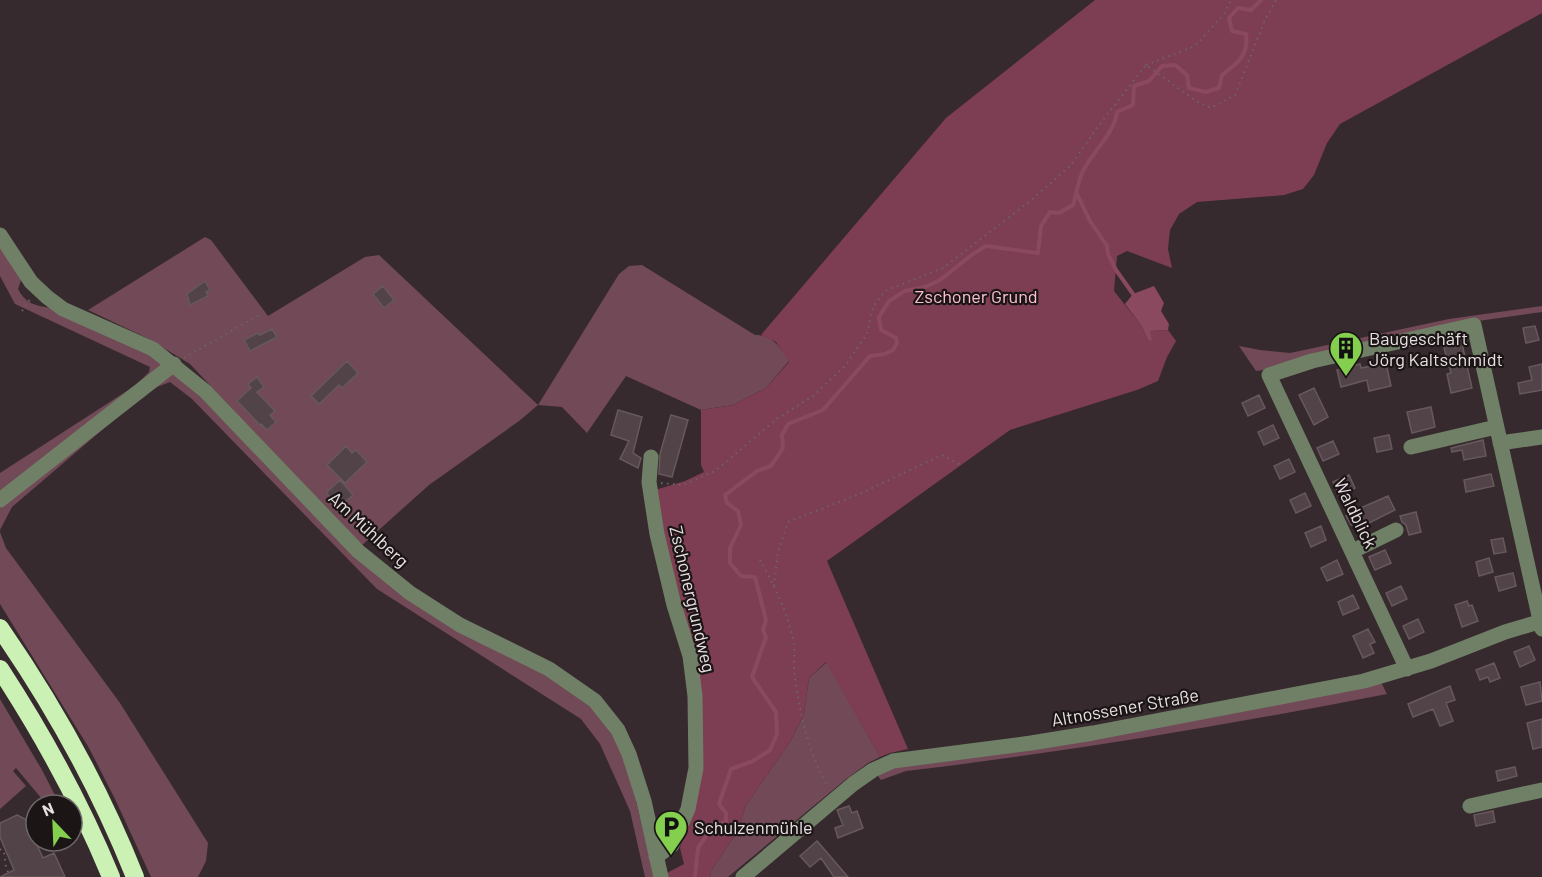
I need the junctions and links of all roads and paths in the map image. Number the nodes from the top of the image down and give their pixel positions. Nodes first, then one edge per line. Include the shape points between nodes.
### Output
1 (1231, 0) edge
2 (1276, 0) edge
3 (1146, 65) junction
4 (0, 236) edge
5 (261, 314) dead end
6 (174, 364) junction
7 (1496, 427) junction
8 (1542, 437) edge
9 (1500, 443) junction
10 (1411, 447) dead end
11 (651, 457) dead end
12 (961, 465) dead end
13 (649, 482) junction
14 (0, 500) edge
15 (1396, 530) dead end
16 (1353, 551) junction
17 (760, 560) dead end
18 (774, 586) junction
19 (1541, 624) edge
20 (0, 628) edge
21 (0, 669) edge
22 (1407, 669) junction
23 (1542, 790) edge
24 (834, 800) junction
25 (1470, 806) dead end
26 (0, 849) edge
27 (656, 857) junction
28 (10, 877) edge
29 (111, 877) edge
30 (135, 877) edge
31 (661, 877) edge
32 (743, 877) edge

1 - 3 path via 1224,14 1195,46
2 - 3 path via 1235,95 1211,108
3 - 13 path via 1071,165 1029,202 943,268 885,291 873,307 867,334 845,366 813,396 778,418 715,471 683,485
4 - 6 street, Am Mühlberg via 31,282 63,309 153,349
5 - 6 path
6 - 14 street
6 - 27 street, Am Mühlberg via 205,391 358,551 410,593 460,625 549,669 599,706 618,730 629,754
7 - 9 street
7 - 10 street
7 - 16 street, Waldblick via 1474,325 1312,361 1269,375
8 - 9 street
9 - 19 street
11 - 13 street, Zschonergrundweg
12 - 18 path via 942,455 788,522 778,552
13 - 27 street, Zschonergrundweg via 657,534 690,656 695,696 696,768 688,809 672,845
15 - 16 street
16 - 22 street, Waldblick
17 - 18 path
18 - 24 path via 794,644 804,730
19 - 22 street, Altnossener Straße
20 - 30 highway via 68,737
21 - 29 highway via 64,778
22 - 24 street, Altnossener Straße via 1364,681 1105,731 892,761 873,770
23 - 25 street
24 - 32 street, Altnossener Straße
26 - 28 path
27 - 31 street, Am Mühlberg

